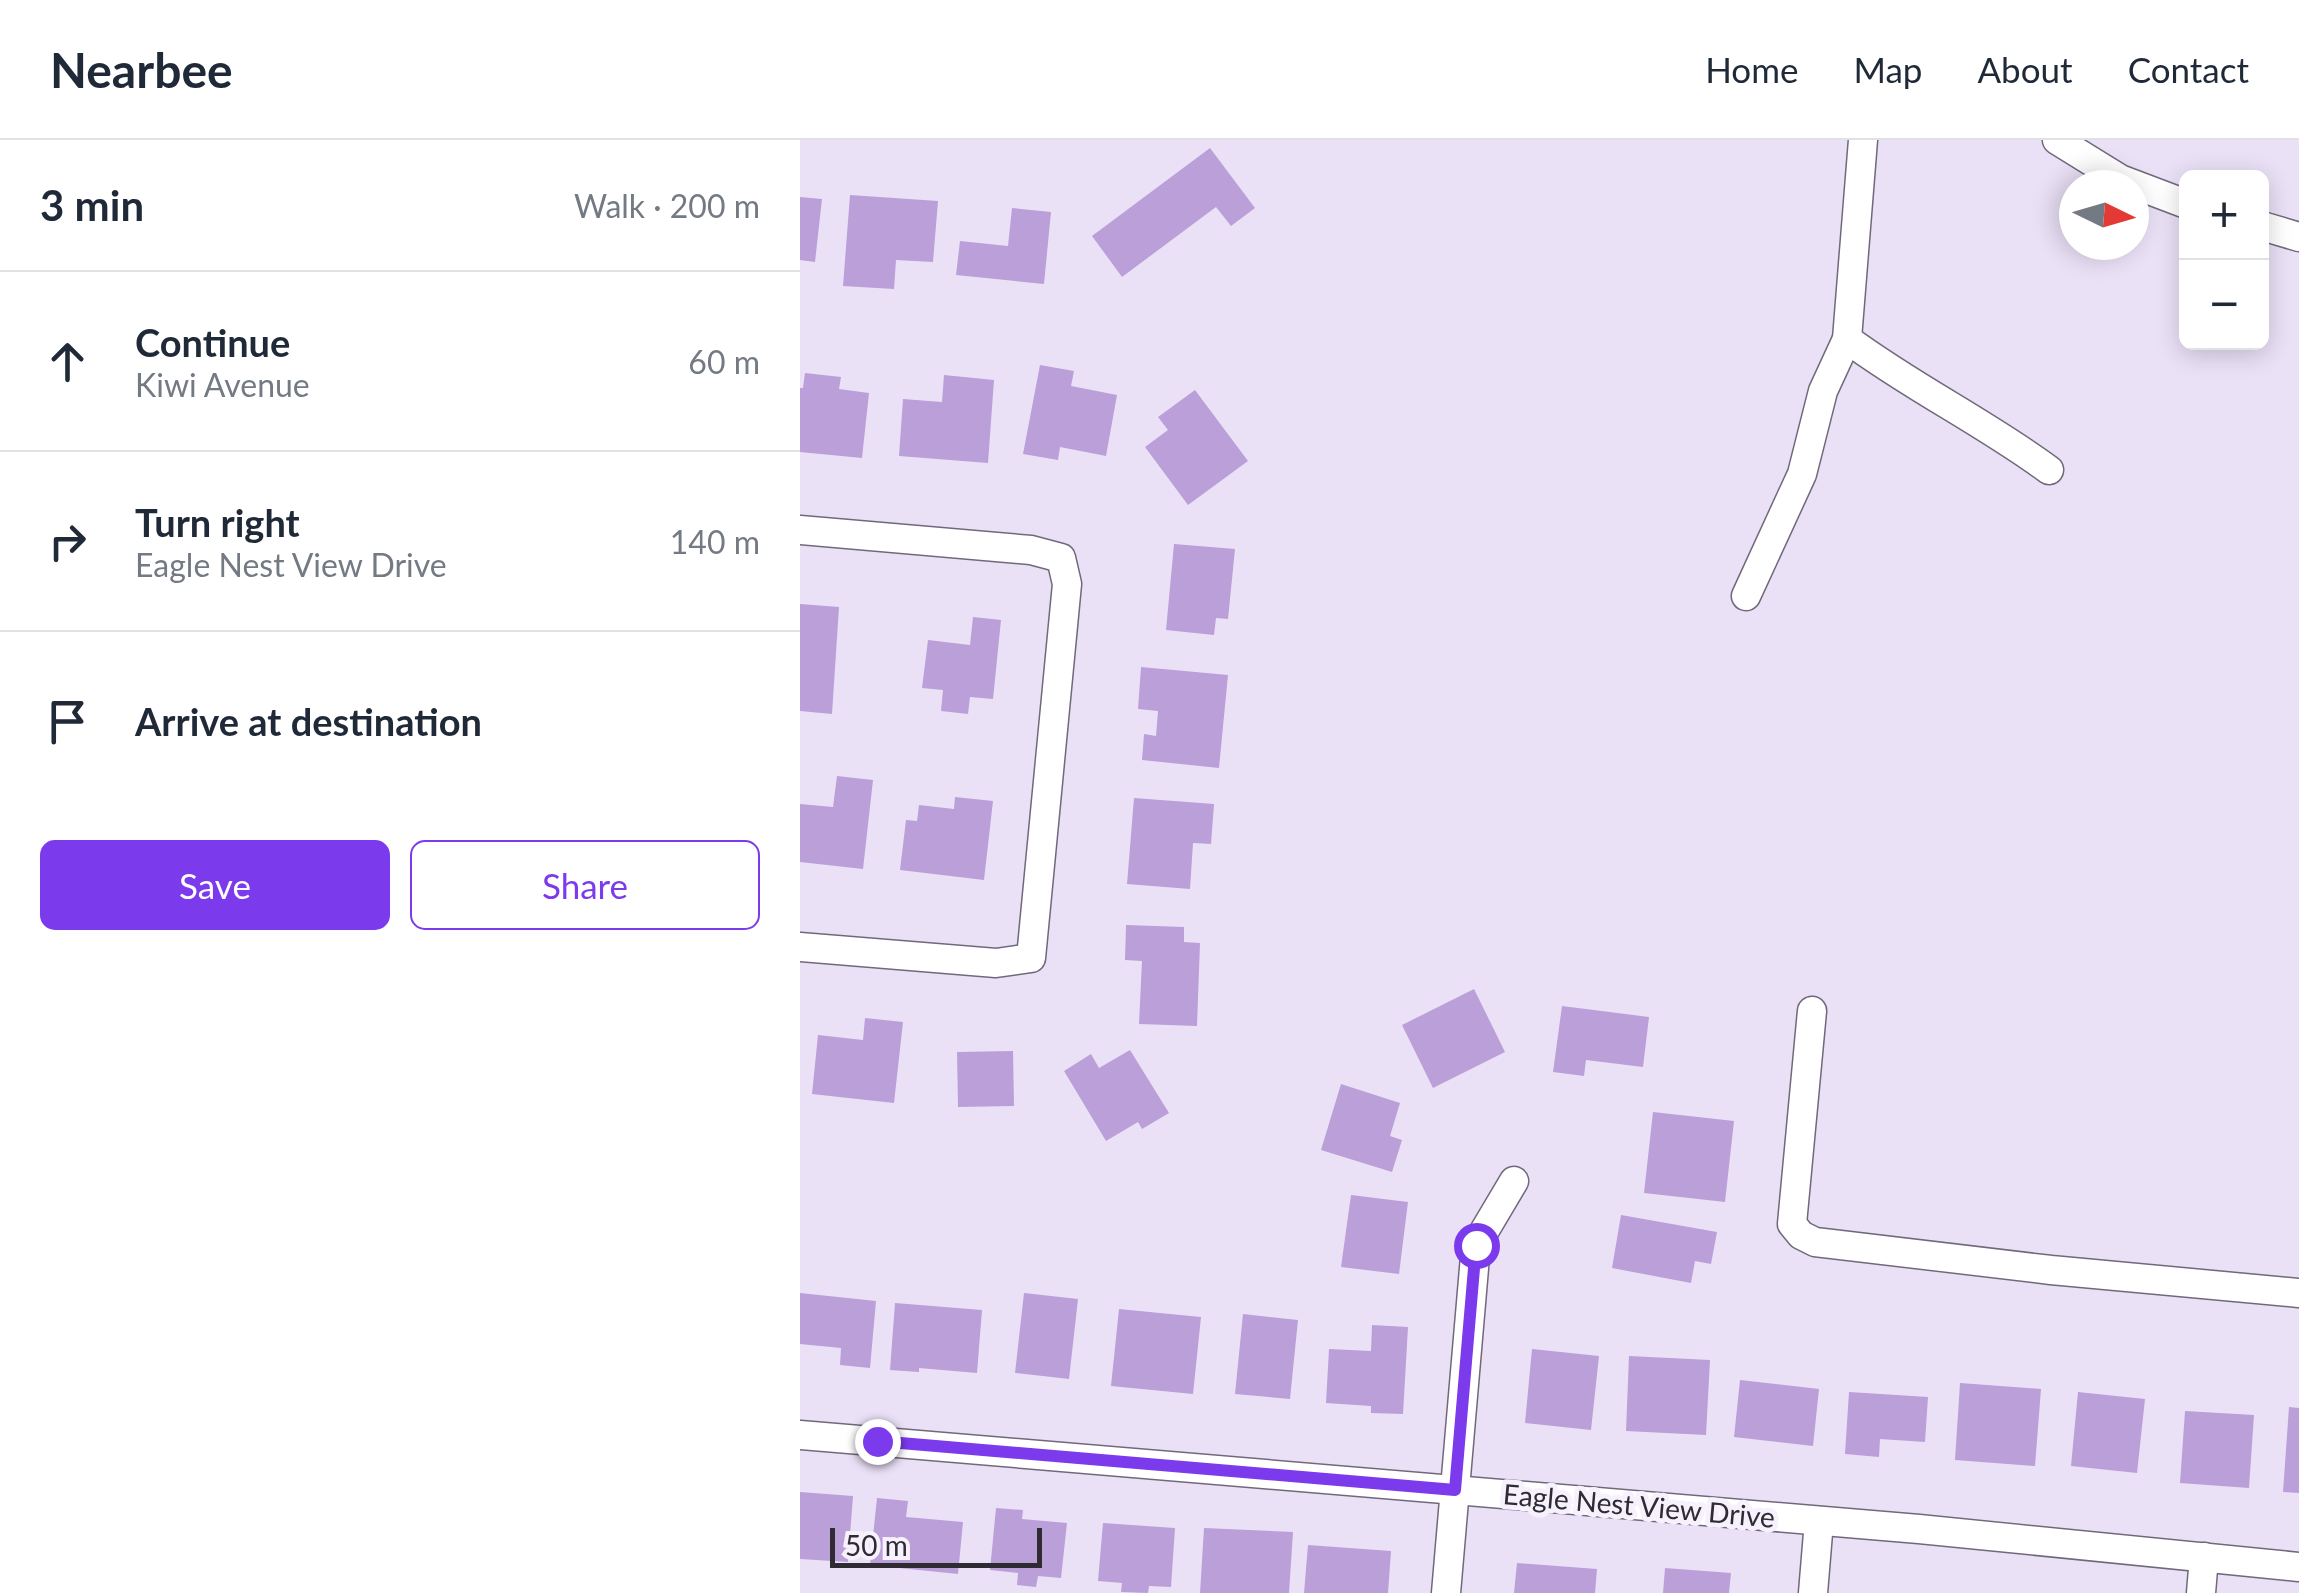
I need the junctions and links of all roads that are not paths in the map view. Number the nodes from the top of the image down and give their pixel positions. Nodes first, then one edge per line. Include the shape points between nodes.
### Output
1 (1864, 140) edge
2 (2057, 140) edge
3 (2179, 201) edge
4 (1847, 339) junction
5 (2049, 470) dead end
6 (800, 530) edge
7 (1746, 596) dead end
8 (800, 947) edge
9 (1812, 1011) dead end
10 (1514, 1181) dead end
11 (2299, 1292) edge
12 (800, 1435) edge
13 (1455, 1490) junction
14 (1819, 1521) junction
15 (2204, 1557) junction
16 (2299, 1566) edge
17 (1446, 1593) edge
18 (1813, 1593) edge
19 (2200, 1593) edge

1 - 4 street
2 - 3 street via 2120,178
4 - 5 street
4 - 7 street via 1823,390 1802,474
6 - 8 street via 1031,550 1061,558 1067,584 1030,958 996,964
9 - 11 street via 1792,1224 1801,1235 1992,1263
10 - 13 street via 1476,1245
12 - 13 street, Eagle Nest View Drive
13 - 14 street, Eagle Nest View Drive
13 - 17 street
14 - 15 street, Eagle Nest View Drive
14 - 18 street
15 - 16 street, Eagle Nest View Drive
15 - 19 street

